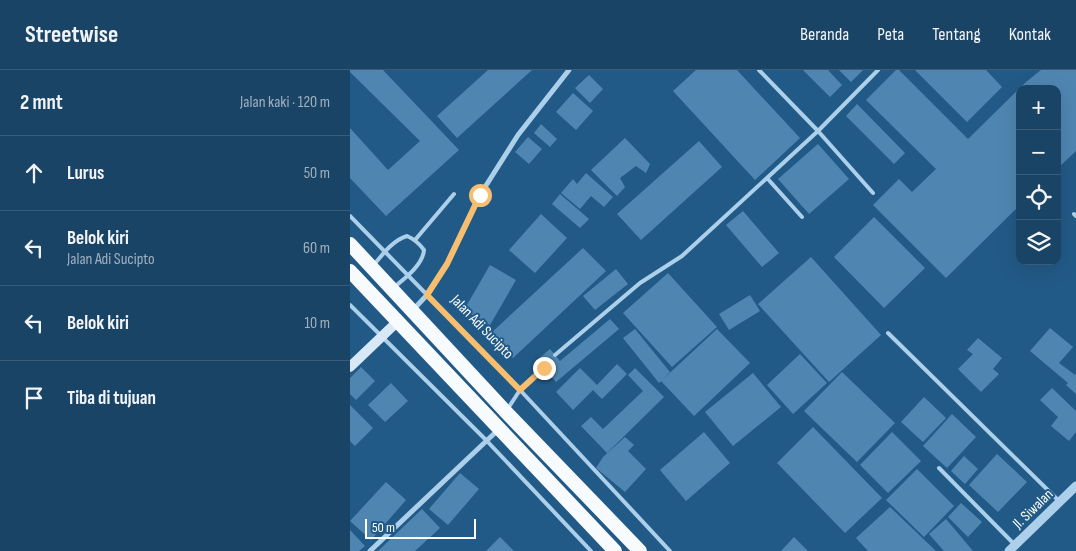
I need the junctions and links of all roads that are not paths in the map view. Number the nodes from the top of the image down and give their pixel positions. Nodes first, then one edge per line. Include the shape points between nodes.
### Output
1 (569, 70) edge
2 (759, 70) edge
3 (878, 70) edge
4 (818, 131) junction
5 (767, 178) junction
6 (873, 193) dead end
7 (454, 194) dead end
8 (350, 216) edge
9 (802, 217) dead end
10 (415, 240) junction
11 (350, 244) edge
12 (385, 252) junction
13 (372, 267) junction
14 (350, 271) edge
15 (408, 275) junction
16 (392, 289) junction
17 (427, 295) junction
18 (350, 305) edge
19 (412, 311) junction
20 (397, 322) junction
21 (888, 333) dead end
22 (382, 336) junction
23 (555, 355) dead end
24 (350, 367) edge
25 (544, 368) dead end
26 (520, 390) junction
27 (506, 412) junction
28 (499, 429) junction
29 (486, 440) junction
30 (939, 468) dead end
31 (1076, 486) edge
32 (1060, 502) junction
33 (1012, 548) edge
34 (370, 551) edge
35 (591, 551) edge
36 (615, 551) edge
37 (640, 551) edge
38 (670, 551) edge

1 - 17 street via 518,136 485,188 447,264
2 - 4 lane
3 - 4 lane
4 - 5 lane
4 - 6 lane
5 - 9 lane
5 - 23 lane via 682,256 640,283
7 - 10 lane
8 - 12 lane, Jalan Adi Sucipto
10 - 12 lane via 407,236 402,238
10 - 15 lane via 424,253
11 - 13 highway
12 - 13 lane
12 - 15 lane, Jalan Adi Sucipto
13 - 16 highway
14 - 20 highway
15 - 16 lane
15 - 17 lane, Jalan Adi Sucipto
16 - 19 highway
17 - 19 street
17 - 26 lane, Jalan Adi Sucipto
18 - 22 lane
19 - 27 highway
20 - 22 main road
20 - 28 highway
21 - 32 lane
22 - 24 main road
22 - 29 lane
25 - 26 lane
26 - 27 lane
26 - 38 lane, Jalan Adi Sucipto
27 - 37 highway
28 - 29 street
28 - 36 highway
29 - 34 street
29 - 35 lane
30 - 33 lane
31 - 32 street, Jl. Siwalan
32 - 33 street, Jl. Siwalan

